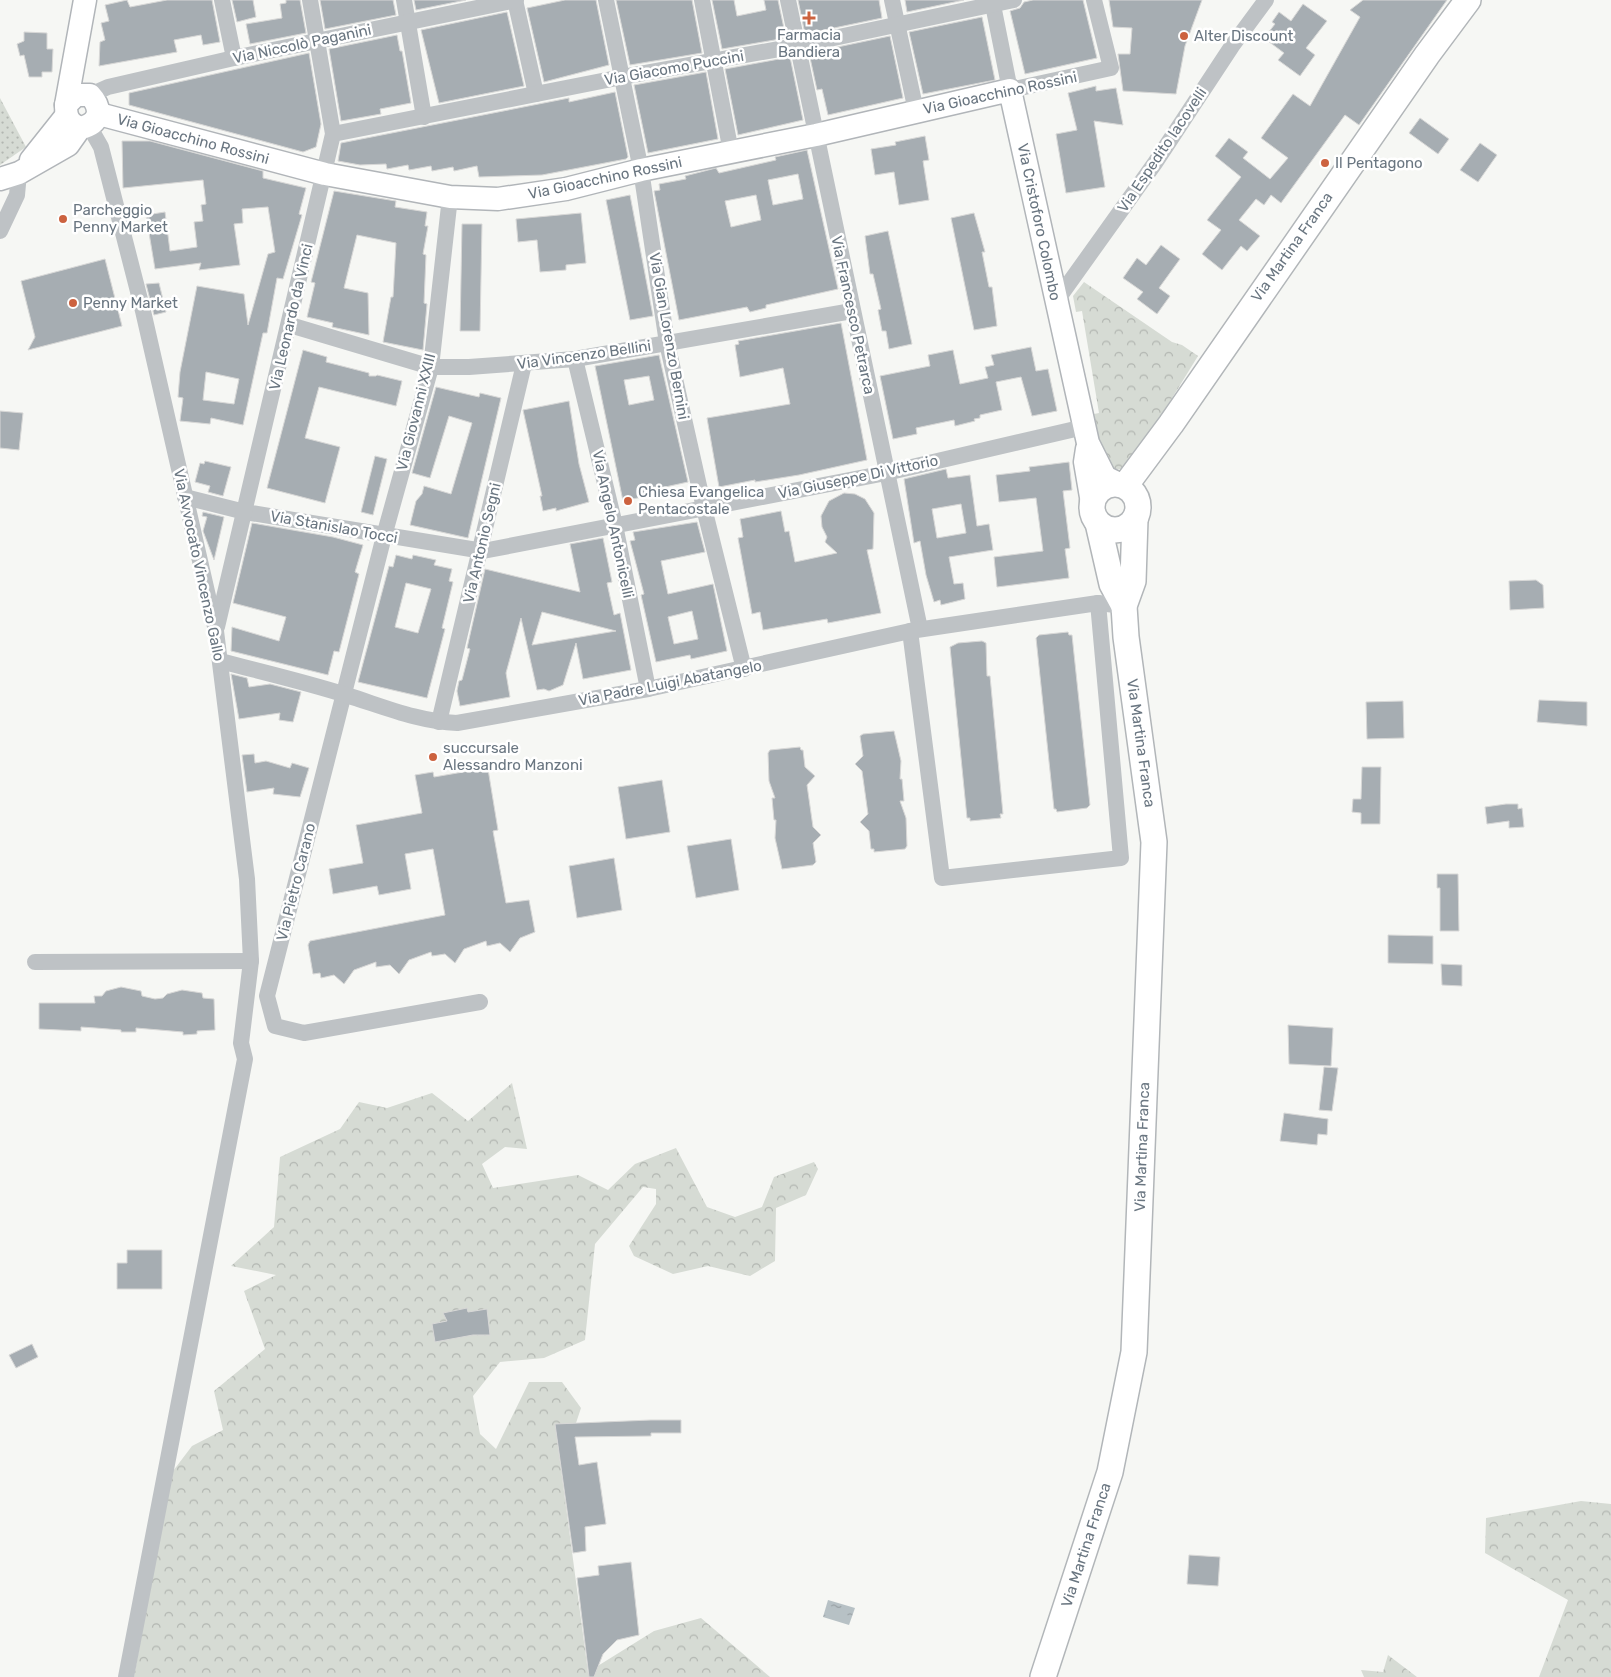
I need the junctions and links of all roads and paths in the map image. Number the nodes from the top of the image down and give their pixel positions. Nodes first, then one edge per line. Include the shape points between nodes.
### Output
1 (85, 0) edge
2 (222, 0) edge
3 (310, 0) edge
4 (404, 0) edge
5 (515, 0) edge
6 (606, 0) edge
7 (702, 0) edge
8 (788, 0) edge
9 (892, 0) edge
10 (1014, 0) edge
11 (1094, 0) edge
12 (1266, 0) edge
13 (1468, 0) edge
14 (992, 2) edge
15 (407, 22) junction
16 (896, 25) junction
17 (316, 41) junction
18 (796, 46) junction
19 (234, 58) junction
20 (714, 60) junction
21 (622, 77) junction
22 (1010, 90) junction
23 (536, 94) junction
24 (916, 111) junction
25 (82, 114) junction
26 (424, 117) junction
27 (333, 134) junction
28 (816, 135) junction
29 (731, 152) junction
30 (641, 170) junction
31 (325, 174) junction
32 (10, 176) edge
33 (450, 197) junction
34 (0, 231) edge
35 (1057, 300) junction
36 (852, 311) junction
37 (290, 325) junction
38 (667, 343) junction
39 (575, 359) junction
40 (524, 364) junction
41 (431, 367) junction
42 (1172, 424) junction
43 (1086, 435) junction
44 (886, 473) junction
45 (1121, 484) junction
46 (186, 497) junction
47 (704, 508) junction
48 (245, 512) junction
49 (1137, 512) junction
50 (1095, 513) junction
51 (615, 525) junction
52 (384, 536) junction
53 (482, 550) junction
54 (1098, 603) junction
55 (1124, 606) junction
56 (915, 630) junction
57 (216, 631) junction
58 (220, 661) junction
59 (744, 669) junction
60 (648, 689) junction
61 (344, 694) junction
62 (439, 722) junction
63 (251, 961) junction
64 (35, 962) dead end
65 (480, 1002) dead end
66 (126, 1677) edge
67 (1044, 1677) edge

1 - 25 street via 86,70
2 - 19 street
3 - 17 street, Via Leonardo da Vinci
4 - 15 street
5 - 15 street, Via Niccolò Paganini
5 - 23 street
6 - 21 street, Via Gian Lorenzo Bernini
7 - 20 street
8 - 18 street, Via Francesco Petrarca
9 - 16 street
10 - 14 street, Via Giacomo Puccini
11 - 22 street, Via Gioacchino Rossini via 1111,68
12 - 35 street, Via Espedito Iacovelli
13 - 42 main road, Via Martina Franca
14 - 16 street, Via Giacomo Puccini
14 - 22 street, Via Cristoforo Colombo
15 - 17 street, Via Niccolò Paganini
15 - 26 street
16 - 18 street, Via Giacomo Puccini
16 - 24 street
17 - 19 street, Via Niccolò Paganini
17 - 27 street, Via Leonardo da Vinci
18 - 20 street, Via Giacomo Puccini
18 - 28 street, Via Francesco Petrarca
19 - 25 street, Via Niccolò Paganini via 108,87
20 - 21 street, Via Giacomo Puccini
20 - 29 street
21 - 23 street, Via Giacomo Puccini
21 - 30 street, Via Gian Lorenzo Bernini
22 - 24 street, Via Gioacchino Rossini
22 - 35 street, Via Cristoforo Colombo
23 - 26 street, Via Giacomo Puccini
24 - 28 street, Via Gioacchino Rossini
25 - 31 street, Via Gioacchino Rossini
25 - 32 street via 68,144
25 - 46 street, Via Avvocato Vincenzo Gallo via 101,147
26 - 27 street, Via Giacomo Puccini
27 - 31 street, Via Leonardo da Vinci
28 - 29 street, Via Gioacchino Rossini
28 - 36 street, Via Francesco Petrarca
29 - 30 street, Via Gioacchino Rossini
30 - 33 street, Via Gioacchino Rossini via 566,189 498,198
30 - 38 street, Via Gian Lorenzo Bernini
31 - 33 street, Via Gioacchino Rossini
31 - 37 street, Via Leonardo da Vinci
32 - 34 street via 17,195
33 - 41 street, Via Giovanni XXIII
35 - 43 street, Via Cristoforo Colombo
36 - 38 street, Via Vincenzo Bellini
36 - 44 street, Via Francesco Petrarca
37 - 41 street, Via Vincenzo Bellini
37 - 48 street, Via Leonardo da Vinci
38 - 39 street, Via Vincenzo Bellini
38 - 47 street, Via Gian Lorenzo Bernini
39 - 40 street, Via Vincenzo Bellini
39 - 51 street, Via Angelo Antonicelli
40 - 41 street, Via Vincenzo Bellini
40 - 53 street, Via Antonio Segni
41 - 52 street, Via Giovanni XXIII
42 - 45 main road, Via Martina Franca via 1137,472
42 - 49 main road, Via Martina Franca
43 - 44 street, Via Giuseppe Di Vittorio
43 - 45 street, Via Cristoforo Colombo via 1105,477
43 - 50 street, Via Cristoforo Colombo via 1085,462
44 - 47 street, Via Giuseppe Di Vittorio
44 - 56 street, Via Francesco Petrarca
45 - 49 main road via 1134,494
45 - 50 main road via 1104,486 1094,496
46 - 48 street, Via Stanislao Tocci
46 - 57 street, Via Avvocato Vincenzo Gallo
47 - 51 street, Via Giuseppe Di Vittorio
47 - 59 street, Via Gian Lorenzo Bernini
48 - 52 street, Via Stanislao Tocci
48 - 57 street, Via Leonardo da Vinci
49 - 50 main road via 1130,524 1118,530 1104,527
49 - 55 main road, Via Martina Franca via 1133,581
50 - 55 main road, Via Martina Franca via 1112,584
51 - 53 street, Via Giuseppe Di Vittorio
51 - 60 street, Via Angelo Antonicelli
52 - 53 street, Via Stanislao Tocci
52 - 61 street, Via Pietro Carano
53 - 62 street, Via Antonio Segni
54 - 55 street, Via Padre Luigi Abatangelo
54 - 56 street, Via Padre Luigi Abatangelo
54 - 56 street, Via Francesco Petrarca via 1121,858 942,878
55 - 67 main road, Via Martina Franca via 1154,842 1134,1352 1110,1472
56 - 59 street, Via Padre Luigi Abatangelo
57 - 58 street, Via Avvocato Vincenzo Gallo
58 - 61 street, Via Padre Luigi Abatangelo
58 - 63 street, Via Avvocato Vincenzo Gallo via 247,879
59 - 60 street, Via Padre Luigi Abatangelo
60 - 62 street, Via Padre Luigi Abatangelo via 457,723
61 - 62 street, Via Padre Luigi Abatangelo
61 - 65 street, Via Pietro Carano via 267,996 275,1026 304,1033
63 - 64 street
63 - 66 street, Via Avvocato Vincenzo Gallo via 241,1043 245,1059

